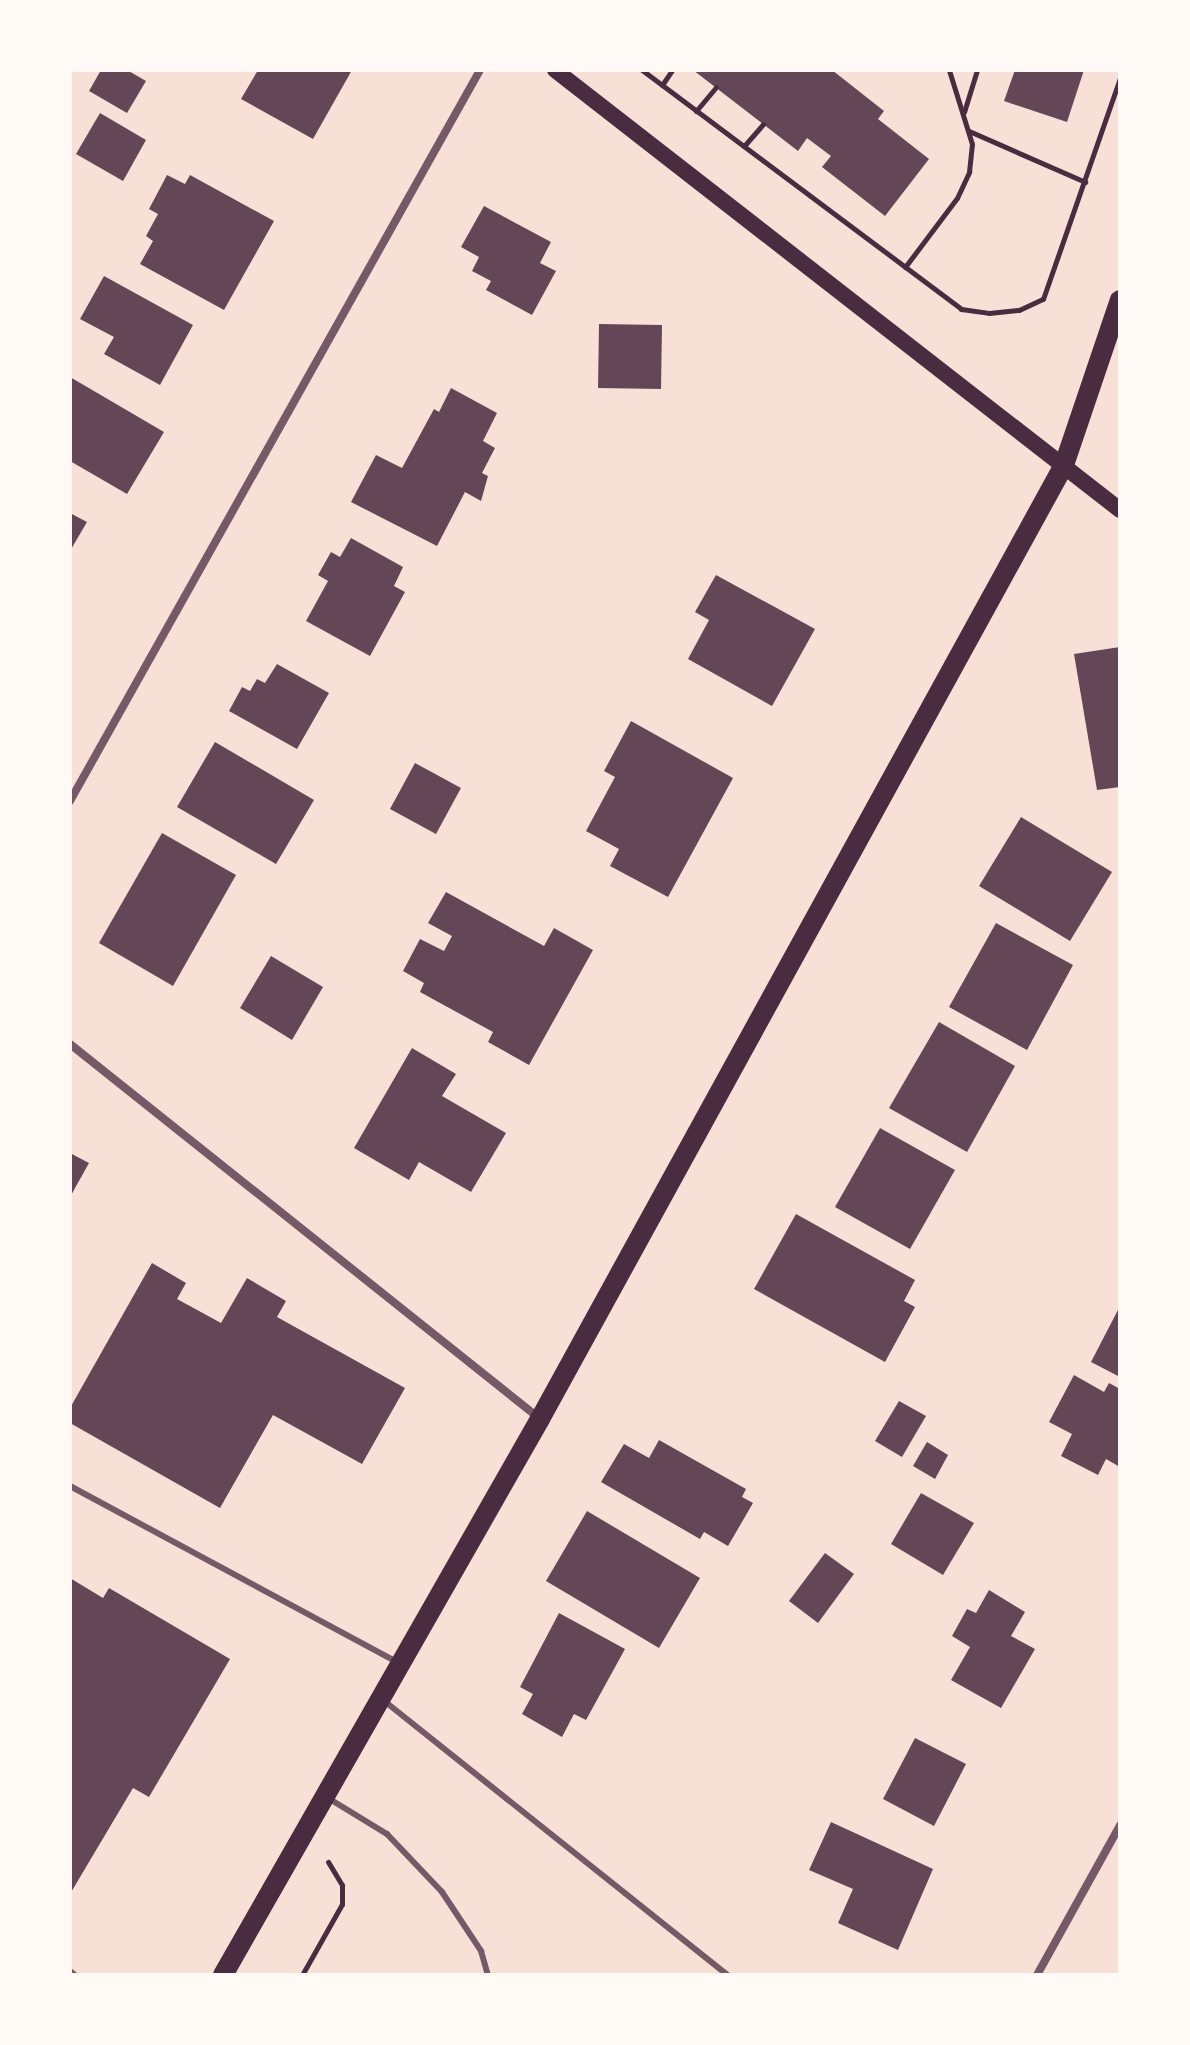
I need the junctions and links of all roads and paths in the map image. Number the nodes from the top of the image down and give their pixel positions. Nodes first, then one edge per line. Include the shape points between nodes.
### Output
1 (480, 70) edge
2 (555, 70) edge
3 (642, 70) edge
4 (672, 70) edge
5 (949, 70) edge
6 (977, 70) edge
7 (1120, 78) edge
8 (662, 85) junction
9 (716, 87) dead end
10 (696, 111) junction
11 (963, 113) junction
12 (763, 124) dead end
13 (968, 130) junction
14 (744, 146) junction
15 (1085, 182) junction
16 (905, 267) junction
17 (1120, 300) edge
18 (1064, 465) junction
19 (1120, 510) edge
20 (70, 801) edge
21 (70, 1044) edge
22 (540, 1419) junction
23 (70, 1486) edge
24 (400, 1664) junction
25 (381, 1698) junction
26 (325, 1797) junction
27 (351, 1812) junction
28 (1120, 1825) edge
29 (70, 1971) edge
30 (75, 1975) edge
31 (223, 1975) edge
32 (302, 1975) edge
33 (488, 1975) edge
34 (728, 1975) edge
35 (1037, 1975) edge

1 - 20 street
2 - 18 main road
3 - 8 path
4 - 8 path
5 - 11 path
6 - 11 path
7 - 15 path
8 - 10 path
9 - 10 path
10 - 14 path
11 - 13 path
12 - 14 path
13 - 15 path
13 - 16 path via 972,144 963,185
14 - 16 path
15 - 16 path via 1043,299 1019,310 961,309
17 - 18 main road
18 - 19 main road
18 - 22 main road
21 - 22 street
22 - 24 main road
23 - 24 lane
24 - 25 main road
25 - 26 main road
25 - 34 lane
26 - 27 lane
26 - 31 main road
27 - 32 path via 328,1862 342,1885 342,1904
27 - 33 lane via 387,1834 442,1892 481,1951
28 - 35 street
29 - 30 lane

